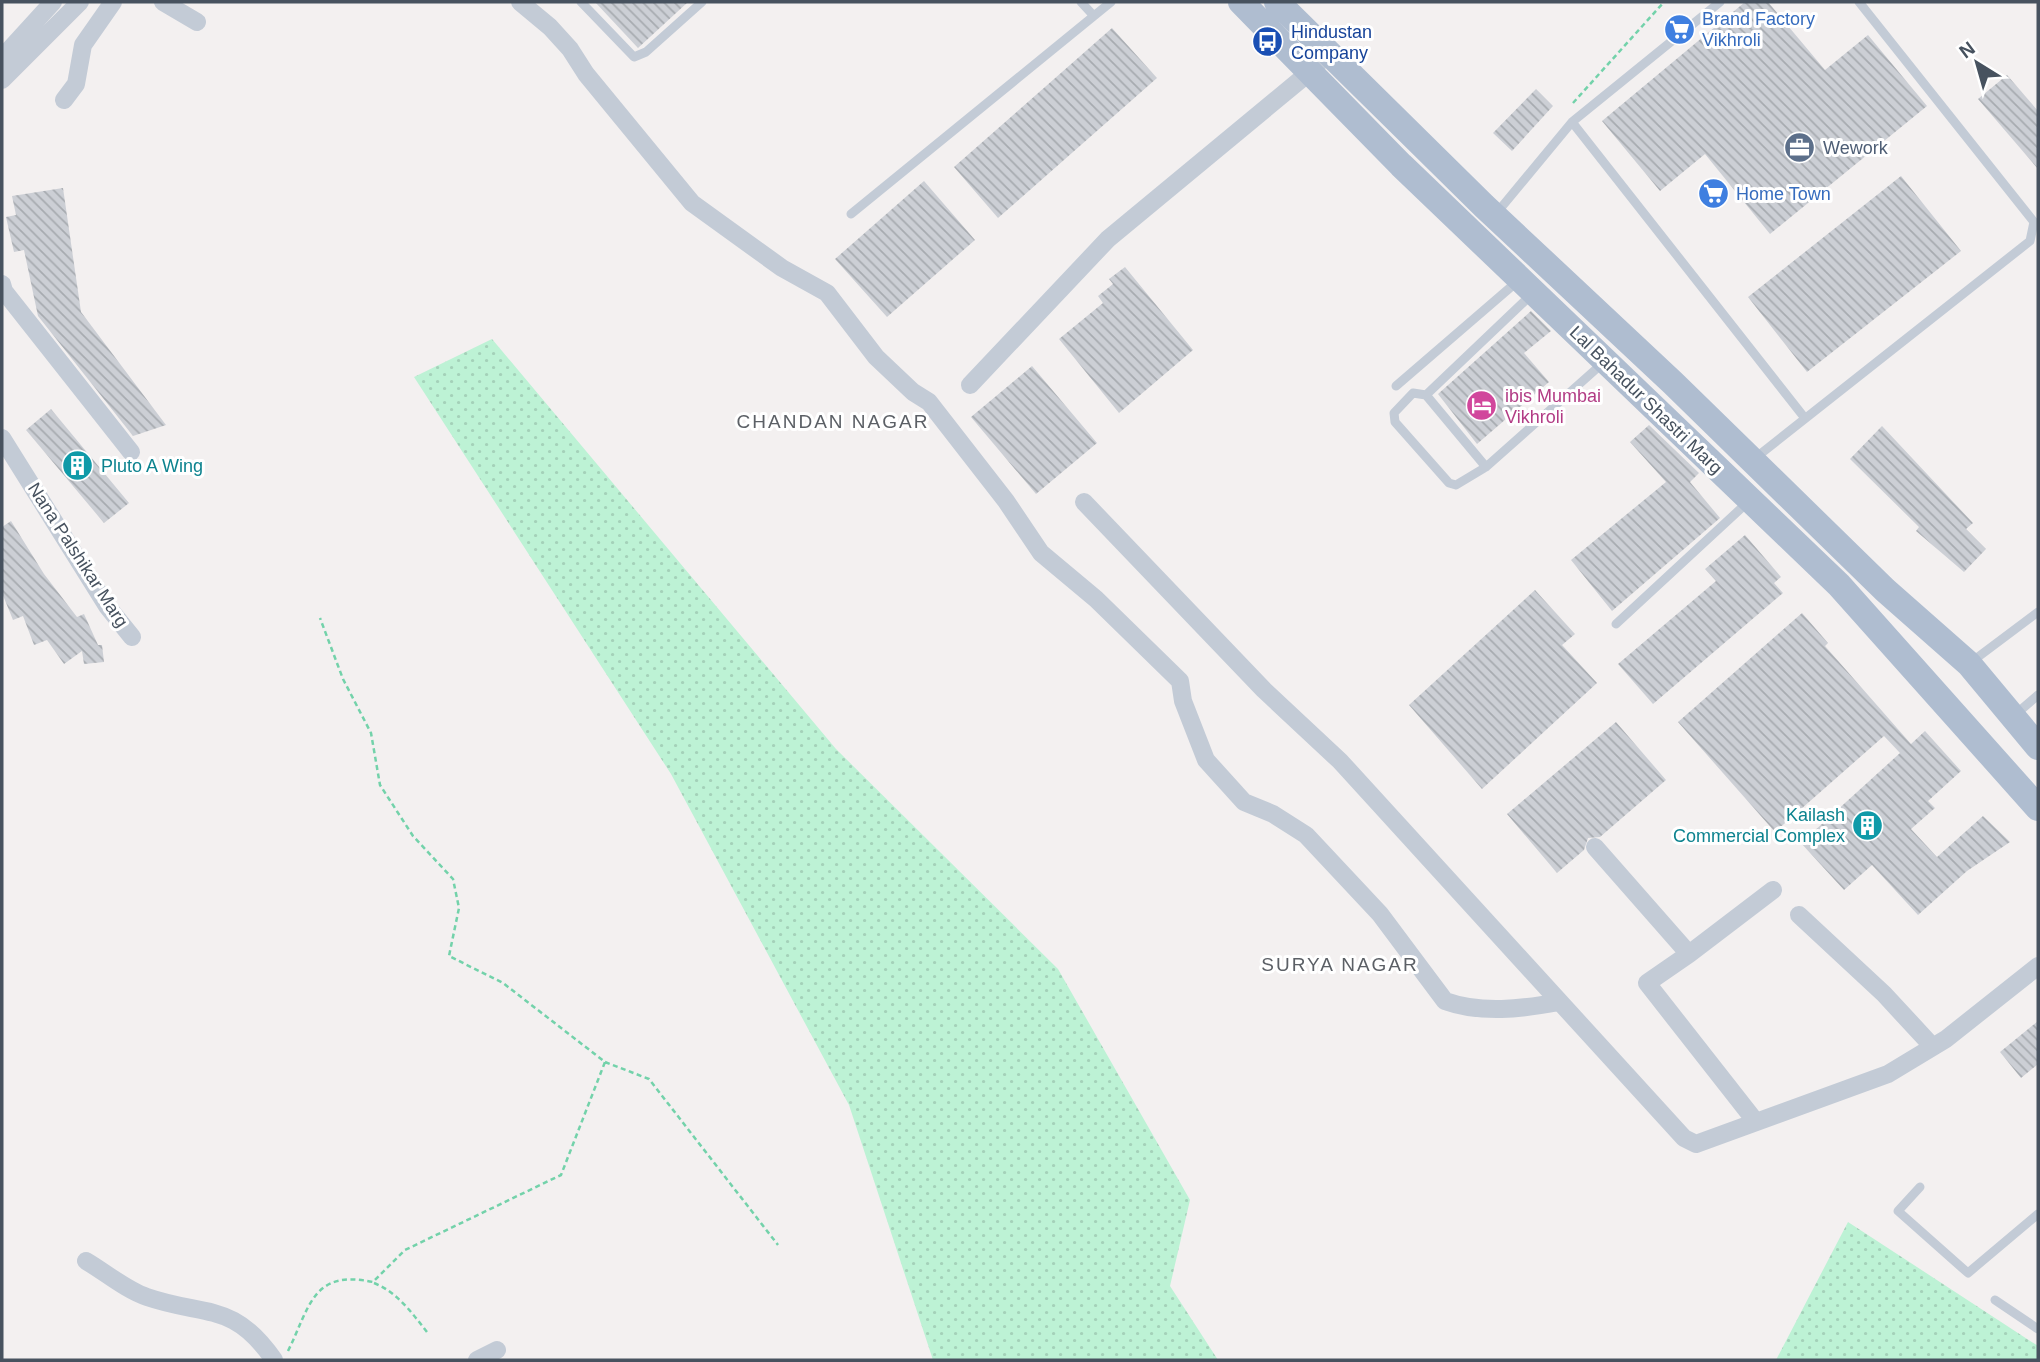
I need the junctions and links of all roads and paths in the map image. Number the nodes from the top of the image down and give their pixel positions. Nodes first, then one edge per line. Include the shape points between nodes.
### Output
1 (53, 2) edge
2 (80, 2) edge
3 (113, 2) edge
4 (163, 2) edge
5 (520, 2) edge
6 (581, 2) edge
7 (702, 2) edge
8 (1081, 2) edge
9 (1111, 2) edge
10 (1241, 2) edge
11 (1277, 2) edge
12 (1720, 2) edge
13 (1859, 2) edge
14 (1093, 15) junction
15 (197, 22) dead end
16 (2, 58) edge
17 (1320, 62) junction
18 (2, 80) edge
19 (64, 100) dead end
20 (1572, 122) junction
21 (851, 214) dead end
22 (1494, 216) junction
23 (2, 284) edge
24 (1572, 288) junction
25 (1535, 293) junction
26 (1605, 361) junction
27 (970, 385) dead end
28 (1396, 386) dead end
29 (1426, 396) junction
30 (1804, 417) junction
31 (2, 438) edge
32 (131, 452) dead end
33 (1752, 460) junction
34 (1486, 467) junction
35 (1750, 500) junction
36 (1084, 502) dead end
37 (2038, 612) edge
38 (320, 618) dead end
39 (1616, 624) dead end
40 (132, 636) dead end
41 (1942, 640) junction
42 (1969, 664) junction
43 (1911, 667) junction
44 (2038, 695) edge
45 (2013, 716) junction
46 (2038, 747) edge
47 (2038, 808) edge
48 (1595, 847) dead end
49 (1773, 890) dead end
50 (1798, 915) dead end
51 (1689, 954) junction
52 (2038, 966) edge
53 (1559, 1002) junction
54 (1933, 1046) junction
55 (605, 1062) junction
56 (1756, 1122) junction
57 (1920, 1188) dead end
58 (2038, 1214) edge
59 (778, 1245) dead end
60 (86, 1261) dead end
61 (373, 1283) junction
62 (1995, 1300) dead end
63 (2038, 1329) edge
64 (427, 1332) dead end
65 (497, 1350) dead end
66 (274, 1360) edge
67 (283, 1360) edge
68 (478, 1360) edge

1 - 16 street
2 - 18 street
3 - 19 street via 83,45 76,84
4 - 15 street
5 - 53 street via 570,49 692,203 782,268 827,293 876,356 929,402 1041,553 1180,681 1206,760 1244,802 1306,835 1380,914 1445,1001 1517,1010
6 - 7 lane via 634,57 646,52
8 - 14 lane
9 - 14 lane
10 - 17 main road, Lal Bahadur Shastri Marg
11 - 17 main road, Lal Bahadur Shastri Marg
12 - 20 lane
13 - 30 lane via 2034,222 2031,241
14 - 21 lane
17 - 22 main road, Lal Bahadur Shastri Marg
17 - 25 main road, Lal Bahadur Shastri Marg via 1401,165
17 - 27 street via 1108,239
20 - 22 lane
20 - 30 lane
22 - 24 main road, Lal Bahadur Shastri Marg
23 - 32 street
24 - 25 main road
24 - 33 main road, Lal Bahadur Shastri Marg
25 - 26 main road, Lal Bahadur Shastri Marg
25 - 28 lane
25 - 29 lane
26 - 34 lane
26 - 35 main road, Lal Bahadur Shastri Marg
29 - 34 lane
29 - 34 lane via 1413,393 1402,401 1394,413 1395,422 1449,483 1464,483
30 - 33 lane
31 - 40 street, Nana Palshikar Marg via 107,606
33 - 41 main road, Lal Bahadur Shastri Marg
35 - 39 lane
35 - 43 main road, Lal Bahadur Shastri Marg via 1839,584
36 - 53 street via 1264,690 1339,761
37 - 42 lane
38 - 55 path via 343,679 371,733 380,785 413,835 453,879 459,908 449,956 503,983
41 - 42 main road, Lal Bahadur Shastri Marg
41 - 43 main road
42 - 45 main road, Lal Bahadur Shastri Marg
43 - 47 main road, Lal Bahadur Shastri Marg
44 - 45 lane
45 - 46 main road, Lal Bahadur Shastri Marg
48 - 51 street
49 - 51 street
50 - 54 street
51 - 56 street via 1647,983
52 - 54 street
53 - 56 street via 1684,1138 1696,1144
54 - 56 street via 1888,1074
55 - 59 path via 649,1079
55 - 61 path via 561,1175 405,1250
57 - 58 lane via 1898,1211 1968,1273
60 - 66 street via 146,1297 232,1318 255,1335
61 - 64 path via 410,1310
61 - 67 path via 349,1277 327,1283 305,1307
62 - 63 lane
65 - 68 street

